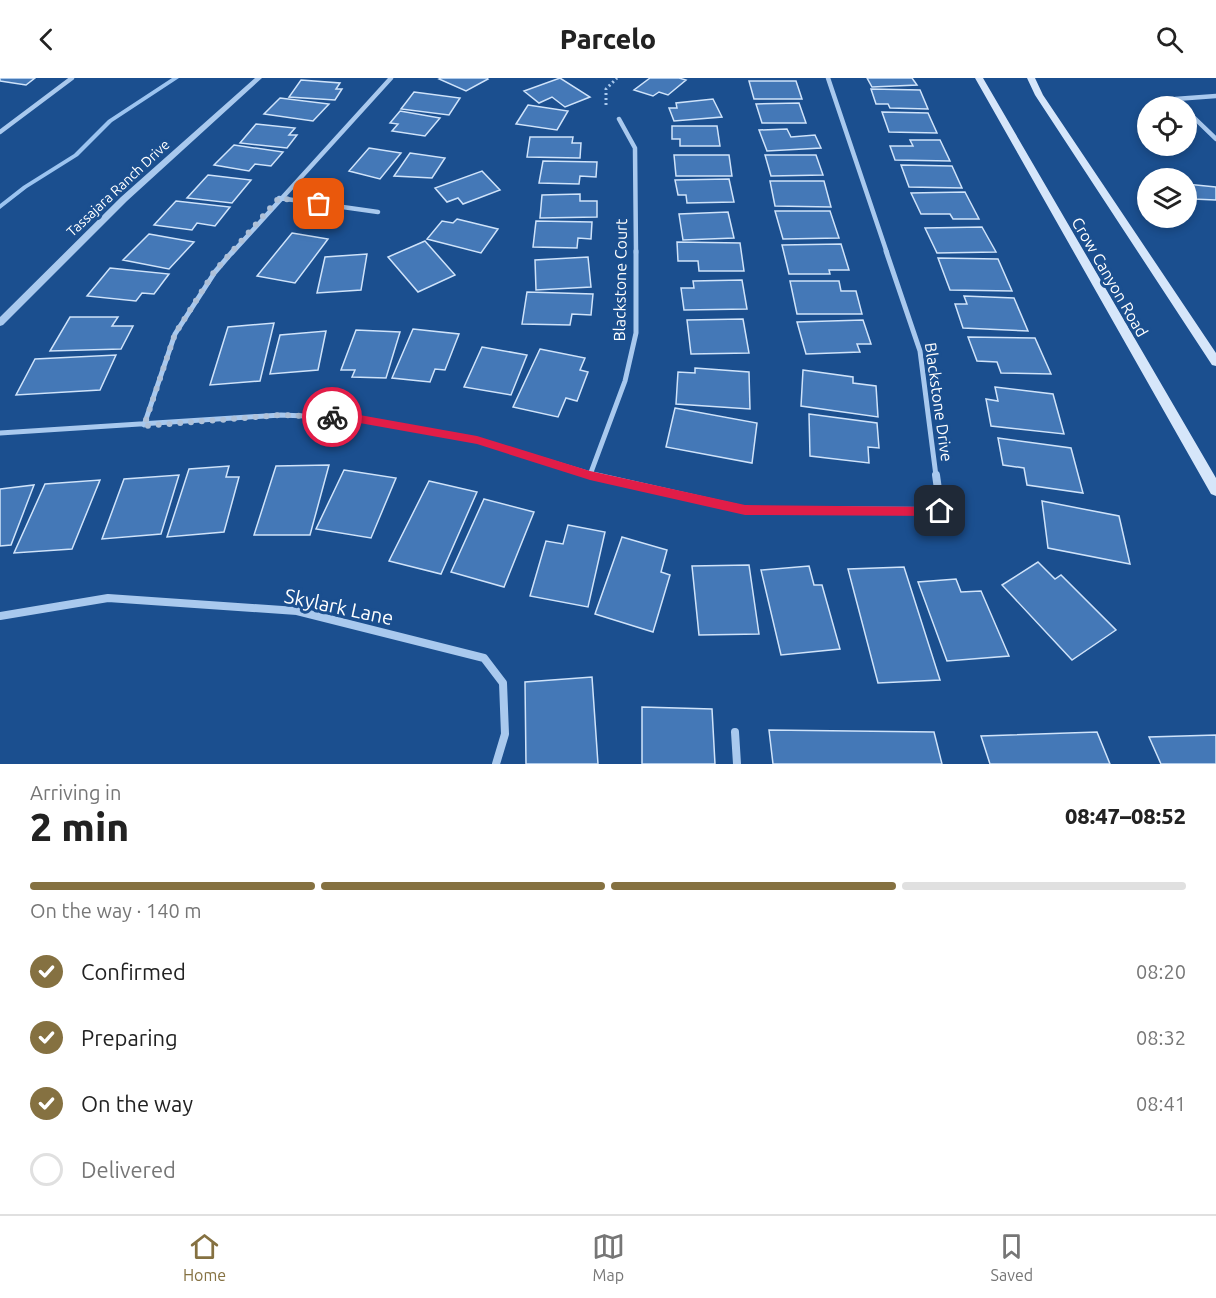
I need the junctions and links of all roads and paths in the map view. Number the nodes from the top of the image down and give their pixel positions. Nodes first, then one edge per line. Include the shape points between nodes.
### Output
1 (72, 78) edge
2 (259, 78) edge
3 (391, 78) edge
4 (617, 78) edge
5 (828, 78) edge
6 (979, 78) edge
7 (1031, 78) edge
8 (606, 92) junction
9 (1216, 96) edge
10 (611, 97) dead end
11 (1197, 97) edge
12 (606, 105) dead end
13 (619, 119) dead end
14 (1197, 121) edge
15 (0, 132) edge
16 (1216, 139) edge
17 (279, 198) junction
18 (378, 212) dead end
19 (0, 323) edge
20 (1216, 362) edge
21 (144, 426) junction
22 (0, 433) edge
23 (590, 475) junction
24 (1216, 490) edge
25 (0, 616) edge
26 (735, 732) dead end
27 (496, 764) edge
28 (737, 764) edge

1 - 15 street
2 - 19 street, Tassajara Ranch Drive via 124,199
3 - 17 street
4 - 8 path
5 - 23 street, Blackstone Drive via 920,351 940,511 745,510
6 - 24 main road, Crow Canyon Road
7 - 20 main road
8 - 10 path
8 - 12 path
9 - 11 street
13 - 23 street, Blackstone Court via 635,148 636,333 625,381
14 - 16 street
17 - 18 street
17 - 21 street via 214,272 175,334
21 - 22 street, Blackstone Drive
21 - 23 street, Blackstone Drive via 281,415 354,418 477,440
25 - 27 street, Skylark Lane via 108,598 297,610 484,658 503,683 505,734
26 - 28 street

